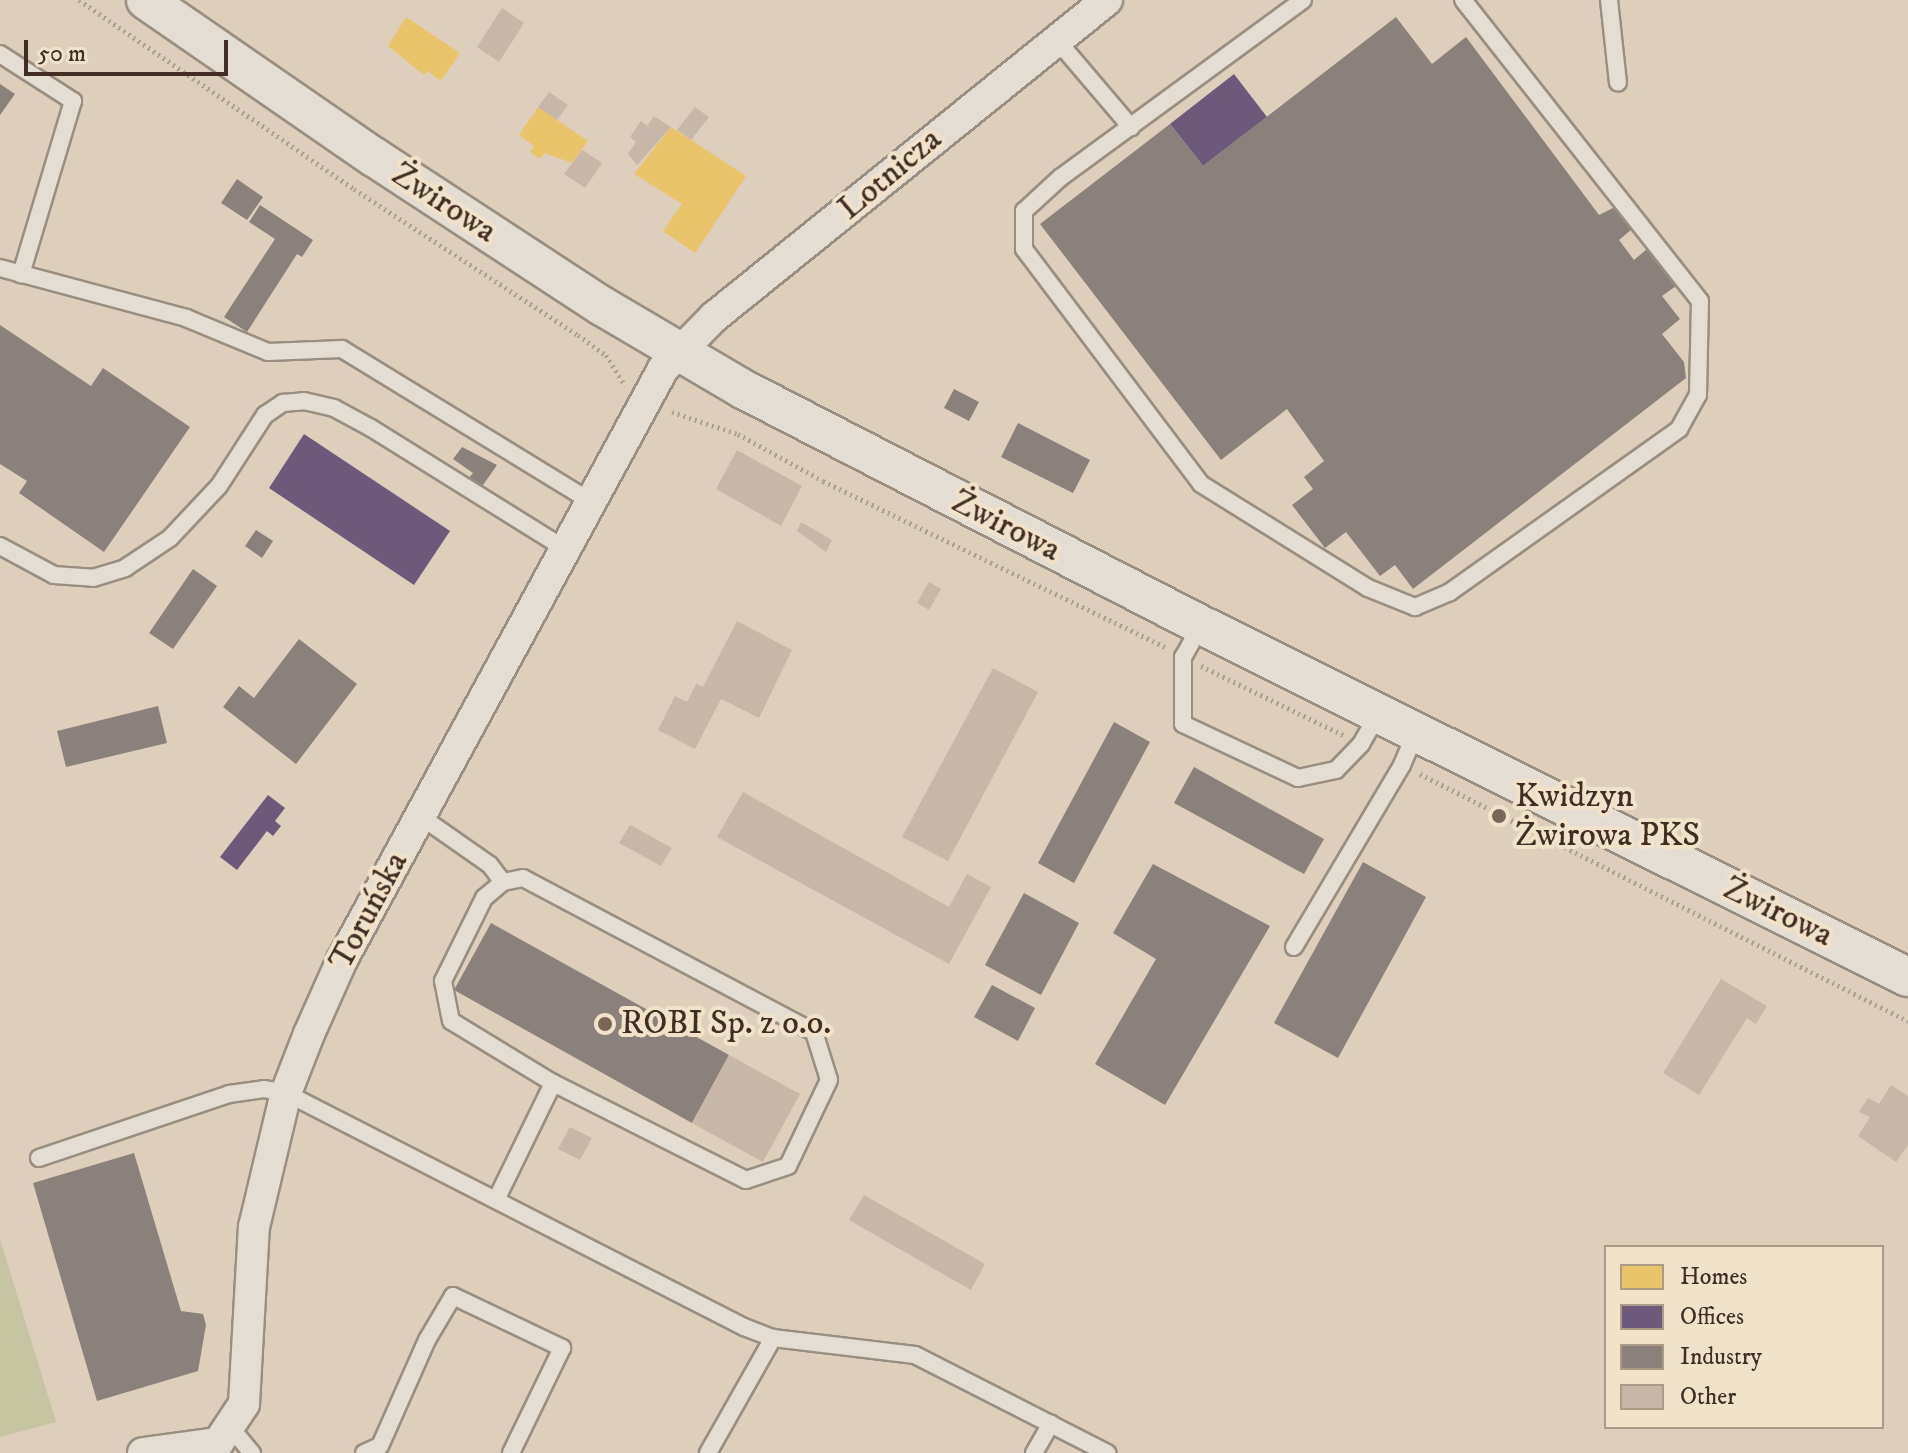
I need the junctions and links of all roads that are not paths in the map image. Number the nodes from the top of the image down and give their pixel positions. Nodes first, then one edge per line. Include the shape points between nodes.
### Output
1 (146, 0) edge
2 (1107, 0) edge
3 (1303, 0) edge
4 (1463, 0) edge
5 (1609, 0) edge
6 (1056, 39) junction
7 (0, 54) edge
8 (1618, 83) dead end
9 (1131, 127) junction
10 (0, 268) edge
11 (21, 274) junction
12 (677, 352) junction
13 (590, 501) junction
14 (0, 546) edge
15 (564, 548) junction
16 (1201, 625) junction
17 (1378, 714) junction
18 (1416, 732) junction
19 (420, 816) junction
20 (503, 882) junction
21 (1294, 947) dead end
22 (1908, 977) edge
23 (553, 1083) junction
24 (286, 1093) junction
25 (39, 1158) dead end
26 (497, 1198) junction
27 (773, 1338) junction
28 (1051, 1423) junction
29 (231, 1428) junction
30 (143, 1453) edge
31 (252, 1453) edge
32 (364, 1453) edge
33 (511, 1453) edge
34 (708, 1453) edge
35 (1034, 1453) edge
36 (1107, 1453) edge

1 - 12 street, Żwirowa via 374,157
2 - 6 street, Lotnicza
3 - 9 lane
4 - 9 lane via 1700,301 1698,395 1679,429 1450,592 1415,607 1368,588 1201,484 1024,249 1024,211
5 - 8 lane
6 - 9 lane
6 - 12 street, Lotnicza
7 - 11 lane via 73,101
10 - 11 lane
11 - 13 lane via 186,318 268,352 342,349
12 - 13 street, Toruńska
12 - 16 street, Żwirowa
13 - 15 street, Toruńska
14 - 15 lane via 54,575 93,578 125,568 170,538 209,496 265,415 283,403 304,401 334,408 371,428
15 - 19 street, Toruńska
16 - 17 street, Żwirowa
16 - 17 lane via 1183,657 1183,724 1298,778 1336,770 1361,744
17 - 18 street, Żwirowa
18 - 21 lane via 1402,765
18 - 22 street, Żwirowa
19 - 20 lane via 490,865
19 - 24 street, Toruńska via 342,960
20 - 23 lane via 484,898 443,981 444,1002 451,1021
20 - 23 lane via 523,878 814,1032 829,1080 788,1166 746,1180
23 - 26 lane
24 - 25 lane via 264,1089 229,1094
24 - 26 lane
24 - 29 street, Toruńska via 254,1227 247,1383 244,1404
26 - 27 lane
27 - 28 lane via 915,1355
27 - 34 lane
28 - 35 lane
28 - 36 lane
29 - 30 street via 218,1443 202,1448
29 - 31 lane
32 - 33 lane via 380,1446 427,1340 453,1296 562,1348

